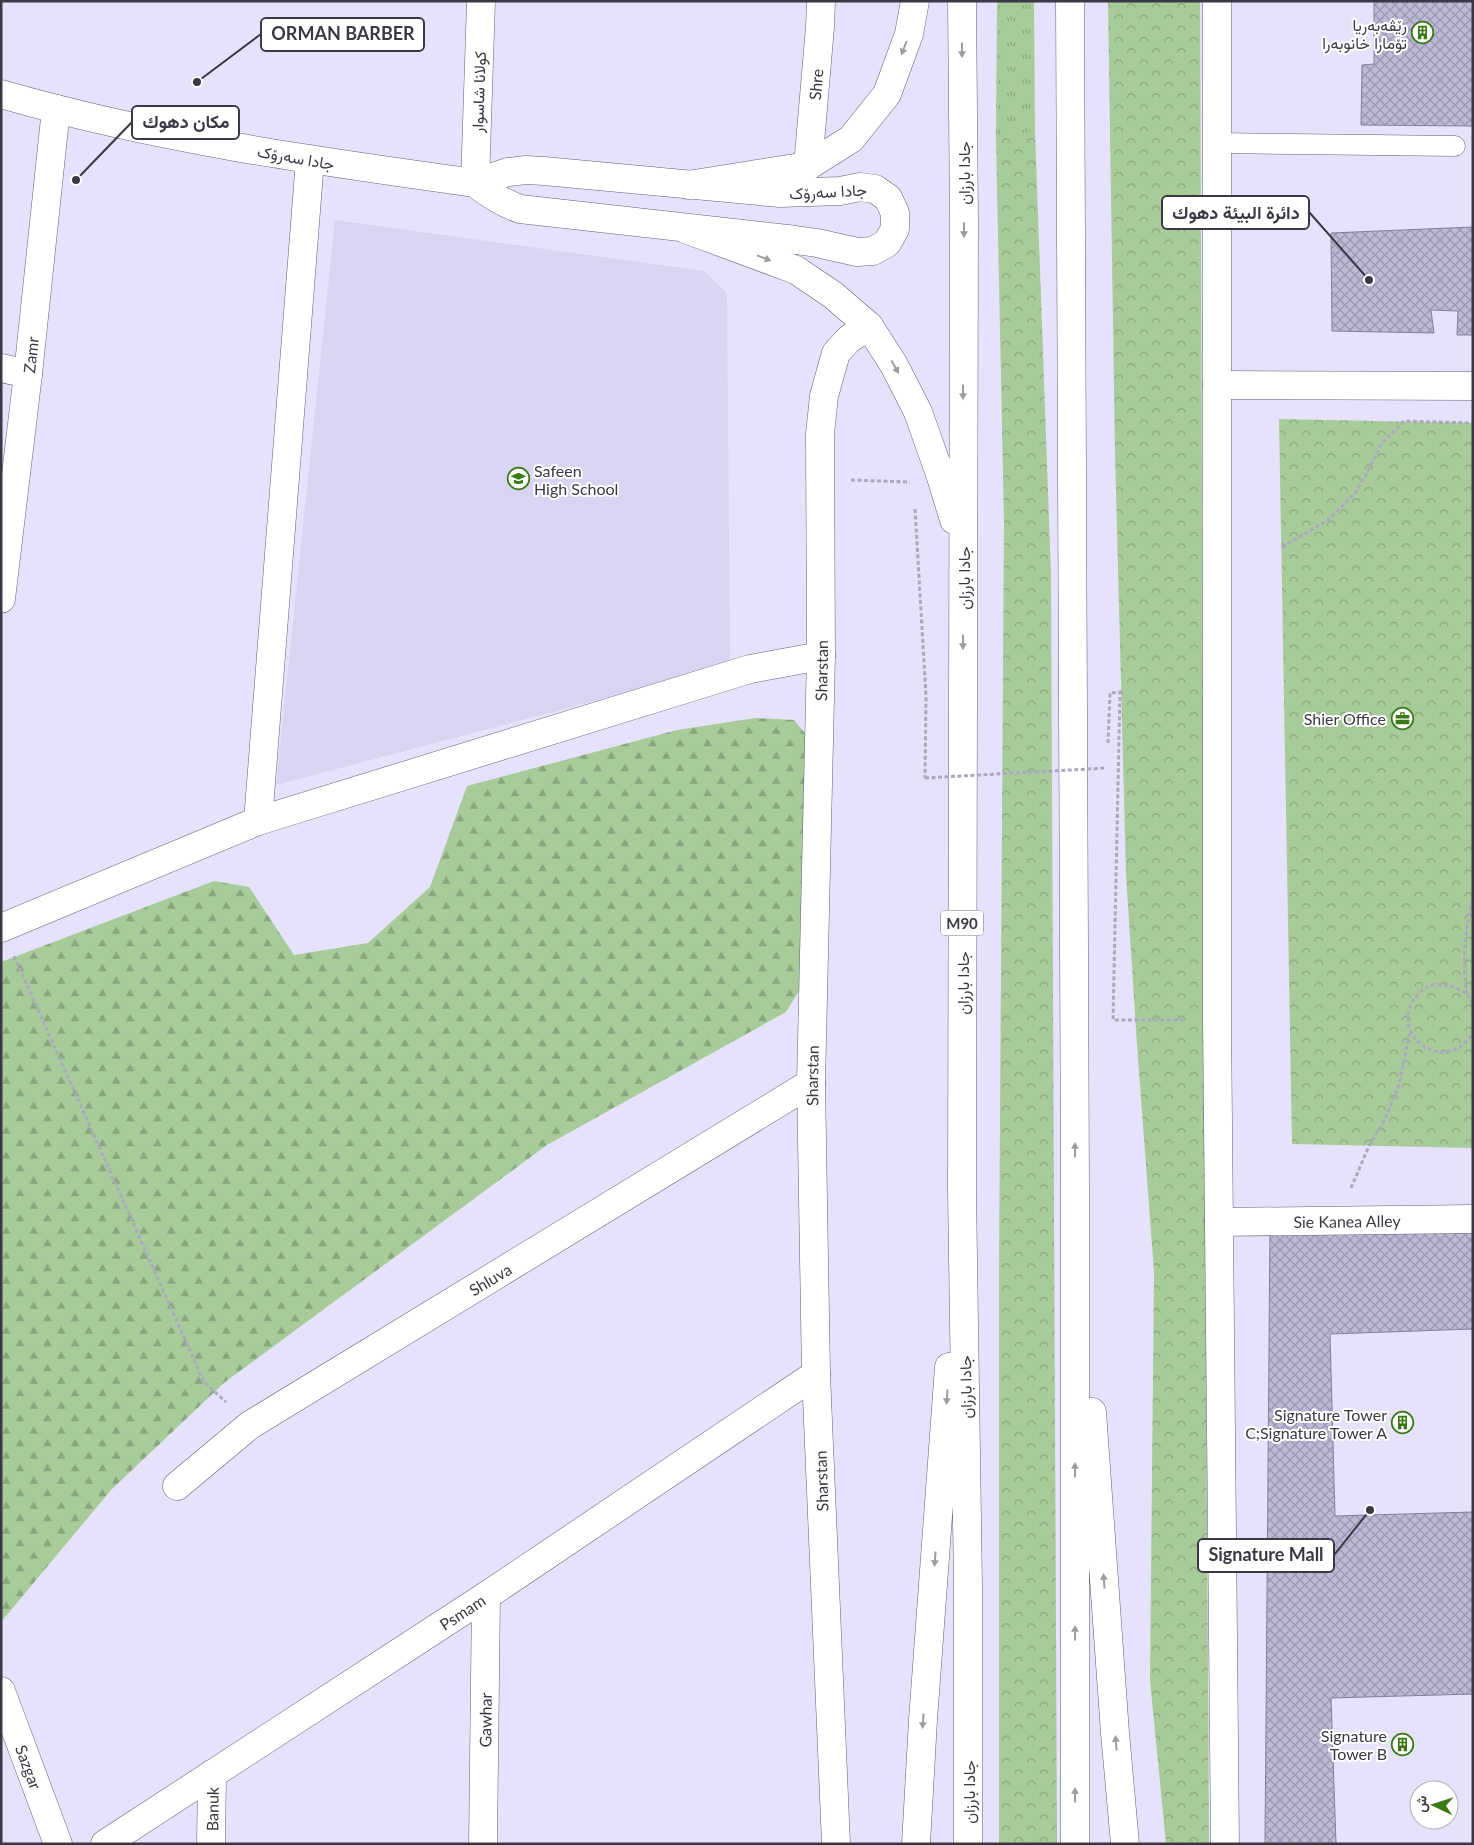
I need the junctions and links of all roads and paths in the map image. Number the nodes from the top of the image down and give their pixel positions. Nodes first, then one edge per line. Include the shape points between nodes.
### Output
1 (482, 1) edge
2 (821, 1) edge
3 (915, 1) edge
4 (962, 1) edge
5 (1070, 1) edge
6 (1217, 1) edge
7 (1, 94) edge
8 (56, 109) junction
9 (1218, 143) junction
10 (1455, 146) dead end
11 (310, 160) junction
12 (808, 166) junction
13 (475, 183) junction
14 (688, 185) junction
15 (685, 229) junction
16 (869, 326) junction
17 (1, 368) edge
18 (28, 374) junction
19 (1217, 385) junction
20 (1473, 386) edge
21 (1473, 423) edge
22 (819, 479) junction
23 (913, 482) dead end
24 (914, 501) dead end
25 (1282, 547) dead end
26 (963, 550) junction
27 (1, 599) edge
28 (821, 656) junction
29 (1107, 750) dead end
30 (1107, 759) dead end
31 (258, 820) junction
32 (1473, 898) edge
33 (1, 928) edge
34 (14, 955) dead end
35 (1467, 996) junction
36 (1473, 1004) edge
37 (1217, 1020) junction
38 (1410, 1031) junction
39 (1473, 1033) edge
40 (811, 1083) junction
41 (1075, 1185) junction
42 (962, 1192) junction
43 (1473, 1219) edge
44 (1338, 1220) junction
45 (1219, 1222) junction
46 (816, 1374) junction
47 (204, 1382) dead end
48 (177, 1486) dead end
49 (486, 1596) junction
50 (1, 1691) edge
51 (212, 1774) junction
52 (58, 1844) edge
53 (105, 1844) edge
54 (211, 1844) edge
55 (483, 1844) edge
56 (836, 1844) edge
57 (916, 1844) edge
58 (968, 1844) edge
59 (1075, 1844) edge
60 (1125, 1844) edge
61 (1225, 1844) edge

1 - 13 main road, كولانا شاسوار
2 - 12 main road, Shre
3 -> 12 main road via 909,34 887,94 851,139
4 -> 26 main road, جادا بارزان / M90
41 -> 5 main road
6 - 9 main road
7 - 8 main road, جادا سەرۆک
8 - 11 main road, جادا سەرۆک
8 - 18 main road, Zamr
9 - 10 lane
9 - 19 main road
11 - 13 main road, جادا سەرۆک
11 - 31 main road
12 - 14 main road
13 - 14 main road, جادا سەرۆک via 508,172 526,170
13 - 15 main road, جادا سەرۆک via 489,195 520,209
14 - 15 main road, جادا سەرۆک via 800,194 860,187 875,189 888,198 895,213 895,229 887,243 873,251 857,252 810,242
15 -> 16 main road via 796,270 833,295
16 - 22 main road, Sharstan via 849,339 836,354 824,396
16 -> 26 main road via 918,412
17 - 18 main road
18 - 27 main road, Zamr
19 - 20 main road
19 - 37 main road
21 - 25 path via 1404,421 1381,444 1355,493 1328,520
22 - 23 path
22 - 28 main road, Sharstan
24 - 30 path, bridge via 926,696 925,778 1106,768
26 -> 42 main road, جادا بارزان / M90
28 - 31 main road via 750,669
28 - 40 main road, Sharstan
29 - 37 path via 1110,693 1120,692 1113,1020
31 - 33 main road
32 - 35 path via 1465,948
34 - 47 path
35 - 36 path
35 - 38 path via 1464,991 1442,984 1421,991 1409,1009
37 - 45 main road
38 - 39 path via 1417,1041 1436,1052 1458,1048
38 - 44 path via 1399,1085 1386,1120 1369,1146
40 - 46 main road, Sharstan
40 - 48 main road, Shluva via 250,1425
59 -> 41 main road
60 -> 41 main road
42 -> 57 main road
42 - 58 main road, جادا بارزان / M90
43 - 44 main road, Sie Kanea Alley
44 - 45 main road, Sie Kanea Alley
45 - 61 main road
46 - 49 main road, Psmam
46 - 56 main road, Sharstan
49 - 51 main road, Psmam
49 - 55 main road, Gawhar
50 - 52 main road, Sazgar
51 - 53 main road, Psmam
51 - 54 main road, Banuk

